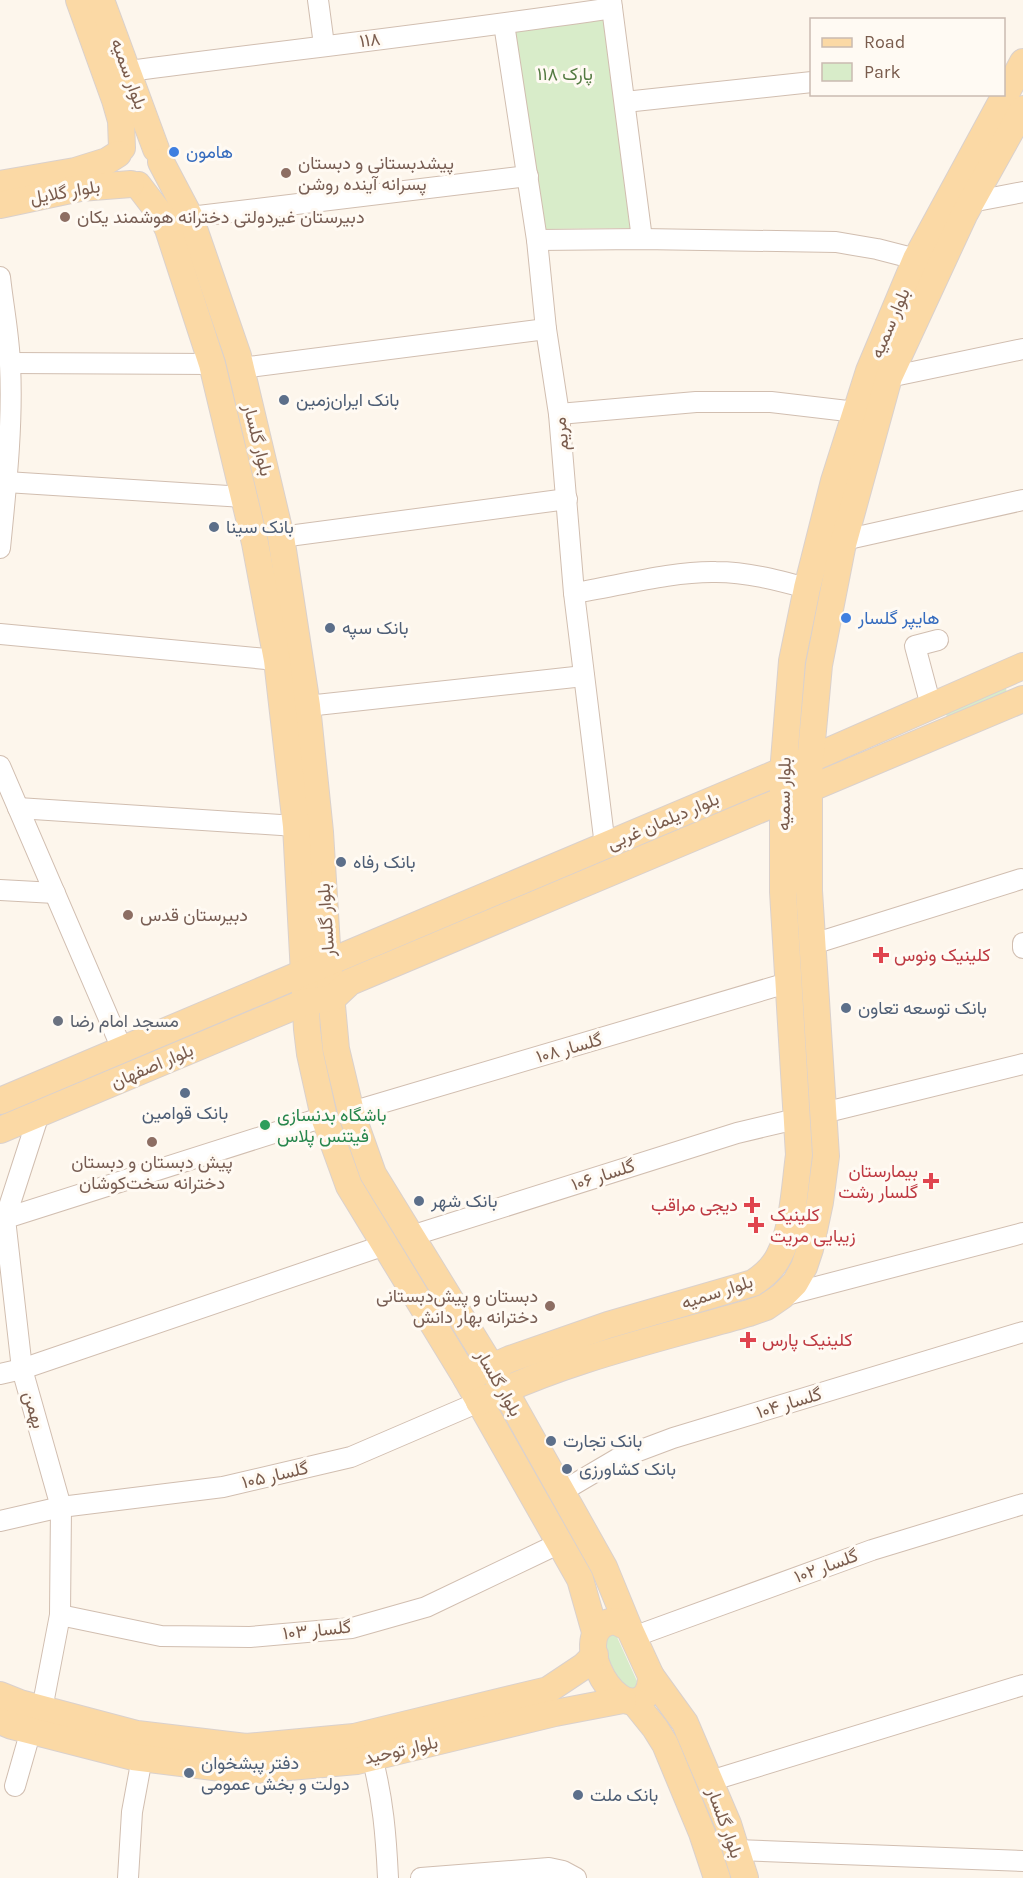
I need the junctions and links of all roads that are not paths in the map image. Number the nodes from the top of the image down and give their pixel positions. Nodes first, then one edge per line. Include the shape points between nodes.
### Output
1 (79, 0) edge
2 (101, 0) edge
3 (318, 0) edge
4 (612, 4) edge
5 (504, 24) junction
6 (324, 45) junction
7 (1023, 62) edge
8 (129, 71) junction
9 (810, 82) edge
10 (1008, 100) edge
11 (625, 102) junction
12 (120, 151) junction
13 (158, 156) junction
14 (528, 176) junction
15 (0, 184) edge
16 (134, 184) junction
17 (1023, 192) edge
18 (962, 197) junction
19 (0, 205) edge
20 (190, 217) junction
21 (642, 239) junction
22 (537, 240) junction
23 (916, 259) junction
24 (0, 277) edge
25 (546, 329) junction
26 (1023, 349) edge
27 (10, 363) junction
28 (212, 364) junction
29 (241, 368) junction
30 (889, 377) junction
31 (5, 400) edge
32 (559, 414) junction
33 (867, 414) junction
34 (6, 482) junction
35 (244, 497) junction
36 (567, 499) junction
37 (1023, 500) edge
38 (282, 537) junction
39 (844, 540) junction
40 (0, 548) edge
41 (807, 588) junction
42 (574, 593) junction
43 (0, 634) edge
44 (938, 640) dead end
45 (1023, 650) edge
46 (277, 660) junction
47 (1015, 669) edge
48 (584, 676) junction
49 (1021, 700) edge
50 (307, 705) junction
51 (931, 705) junction
52 (811, 759) junction
53 (0, 766) edge
54 (783, 770) junction
55 (810, 789) junction
56 (783, 800) junction
57 (18, 808) junction
58 (296, 826) junction
59 (605, 846) junction
60 (1021, 879) dead end
61 (0, 891) edge
62 (55, 893) junction
63 (813, 944) junction
64 (328, 962) junction
65 (303, 973) junction
66 (814, 981) junction
67 (787, 983) junction
68 (333, 998) junction
69 (305, 1002) junction
70 (122, 1049) junction
71 (1023, 1064) edge
72 (0, 1101) edge
73 (351, 1112) junction
74 (823, 1113) junction
75 (39, 1114) junction
76 (324, 1117) junction
77 (796, 1119) junction
78 (0, 1130) edge
79 (2, 1220) edge
80 (1023, 1233) edge
81 (411, 1236) junction
82 (385, 1245) junction
83 (782, 1296) junction
84 (1023, 1332) edge
85 (490, 1366) junction
86 (22, 1369) junction
87 (0, 1374) edge
88 (466, 1378) junction
89 (504, 1390) junction
90 (479, 1402) junction
91 (561, 1491) junction
92 (1023, 1504) edge
93 (61, 1507) junction
94 (0, 1521) edge
95 (560, 1544) junction
96 (60, 1616) junction
97 (631, 1633) junction
98 (595, 1644) junction
99 (651, 1676) junction
100 (1023, 1685) edge
101 (0, 1695) edge
102 (628, 1701) junction
103 (36, 1720) junction
104 (0, 1721) edge
105 (143, 1746) junction
106 (369, 1746) junction
107 (710, 1781) junction
108 (15, 1786) dead end
109 (736, 1850) junction
110 (1023, 1861) edge
111 (128, 1878) edge
112 (388, 1878) edge
113 (421, 1878) edge
114 (576, 1878) edge
115 (717, 1878) edge
116 (745, 1878) edge

1 - 12 main road, بلوار سمیه via 115,100
2 - 8 main road, بلوار سمیه
3 - 6 street
4 - 5 street, ۱۱۸
4 - 11 street
5 - 6 street, ۱۱۸
5 - 14 street, مریم
6 - 8 street, ۱۱۸
7 - 10 main road, بلوار سمیه
8 - 13 main road, بلوار سمیه
9 - 11 street
10 - 18 main road, بلوار سمیه
11 - 21 street
12 - 13 main road via 135,141 150,144
12 - 15 main road, بلوار گلایل via 107,161 75,171
12 - 16 main road via 120,175
13 - 16 main road via 157,176 152,181
13 - 20 main road, بلوار گلسار
14 - 20 street
14 - 22 street, مریم
16 - 19 main road, بلوار گلایل via 80,188
16 - 28 main road, بلوار گلسار via 168,229
17 - 18 street
18 - 23 main road, بلوار سمیه
18 - 30 main road, بلوار سمیه
20 - 29 main road, بلوار گلسار
21 - 22 street
21 - 23 street via 836,242
22 - 25 street, مریم
23 - 33 main road, بلوار سمیه via 869,371
24 - 27 street
25 - 29 street
25 - 32 street, مریم
26 - 30 street
27 - 28 street
27 - 31 street
28 - 35 main road, بلوار گلسار
29 - 38 main road, بلوار گلسار
30 - 33 main road, بلوار سمیه
31 - 34 street
32 - 33 street via 696,402 771,402
32 - 36 street, مریم
33 - 39 main road, بلوار سمیه
33 - 41 main road, بلوار سمیه via 834,481
34 - 35 street
34 - 40 street
35 - 46 main road, بلوار گلسار
36 - 38 street
36 - 42 street, مریم
37 - 39 street
38 - 50 main road, بلوار گلسار
39 - 52 main road, بلوار سمیه via 819,665
41 - 42 street via 752,574 715,572
41 - 54 main road, بلوار سمیه via 792,662
42 - 48 street, مریم
43 - 46 street
44 - 51 street via 915,646
45 - 47 street
46 - 58 main road, بلوار گلسار
47 - 49 main road
47 - 51 main road, بلوار دیلمان غربی
48 - 50 street
48 - 59 street, مریم
49 - 55 main road, بلوار دیلمان غربی
50 - 64 main road, بلوار گلسار
51 - 52 main road, بلوار دیلمان غربی
52 - 54 main road, بلوار دیلمان غربی
52 - 55 main road, بلوار سمیه
53 - 57 street
54 - 56 main road, بلوار سمیه
54 - 59 main road, بلوار دیلمان غربی
55 - 56 main road, بلوار دیلمان غربی
55 - 63 main road, بلوار سمیه
56 - 67 main road, بلوار سمیه
56 - 68 main road, بلوار دیلمان غربی via 350,982
57 - 58 street
57 - 62 street
58 - 65 main road, بلوار گلسار
59 - 64 main road, بلوار دیلمان غربی
60 - 63 street
61 - 62 street
62 - 70 street
63 - 66 main road, بلوار سمیه
64 - 65 main road, بلوار دیلمان غربی
64 - 68 main road, بلوار گلسار
65 - 69 main road, بلوار گلسار
65 - 70 main road, بلوار اصفهان
66 - 67 main road
66 - 74 main road, بلوار سمیه
67 - 73 street, گلسار ۱۰۸
67 - 77 main road, بلوار سمیه
68 - 69 main road
68 - 73 main road, بلوار گلسار via 336,1049
69 - 75 main road, بلوار اصفهان
69 - 76 main road, بلوار گلسار via 310,1054
70 - 72 main road, بلوار اصفهان
71 - 74 street
73 - 81 main road, بلوار گلسار via 373,1174
74 - 77 main road
74 - 83 main road, بلوار سمیه via 826,1156 810,1249 800,1275
75 - 78 main road, بلوار اصفهان
75 - 79 street, بهمن
76 - 79 street
76 - 82 main road, بلوار گلسار via 349,1186
77 - 81 street, گلسار ۱۰۶ via 737,1132
77 - 85 main road, بلوار سمیه via 799,1155 794,1198 780,1255 764,1275 740,1288 608,1324
79 - 86 street, بهمن
80 - 83 street
81 - 85 main road, بلوار گلسار
82 - 86 street
82 - 88 main road, بلوار گلسار
83 - 89 main road, بلوار سمیه via 749,1313 616,1350
84 - 91 street, گلسار ۱۰۴ via 651,1446 617,1459
85 - 88 main road, بلوار سمیه
85 - 89 main road, بلوار گلسار
86 - 87 street
86 - 93 street, بهمن
88 - 90 main road, بلوار گلسار
89 - 90 main road, بلوار سمیه
89 - 91 main road, بلوار گلسار
90 - 93 street, گلسار ۱۰۵ via 351,1458 223,1487
90 - 95 main road, بلوار گلسار
91 - 97 main road, بلوار گلسار via 604,1567
92 - 97 street, گلسار ۱۰۲ via 872,1550
93 - 94 street, گلسار ۱۰۵
93 - 96 street, بهمن
95 - 96 street, گلسار ۱۰۳ via 426,1606 352,1628 250,1637 161,1636
95 - 98 main road, بلوار گلسار via 580,1579
96 - 103 street, بهمن
97 - 98 main road via 615,1621 608,1622 600,1625
97 - 99 main road, بلوار گلسار
98 - 102 main road, بلوار گلسار via 608,1686
98 - 106 main road, بلوار توحید via 584,1666 548,1690
99 - 102 main road via 649,1692 643,1698
99 - 107 main road, بلوار گلسار via 685,1723
100 - 107 street
101 - 103 main road, بلوار توحید
102 - 106 main road, بلوار توحید
102 - 115 main road, بلوار گلسار via 656,1728 665,1744
103 - 104 main road, بلوار توحید
103 - 105 main road, بلوار توحید
103 - 108 street, بهمن
105 - 106 main road, بلوار توحید via 245,1771 357,1761
105 - 111 street via 132,1812
106 - 112 street via 381,1791
107 - 109 main road, بلوار گلسار
109 - 110 street
109 - 116 main road, بلوار گلسار
113 - 114 street via 549,1868

